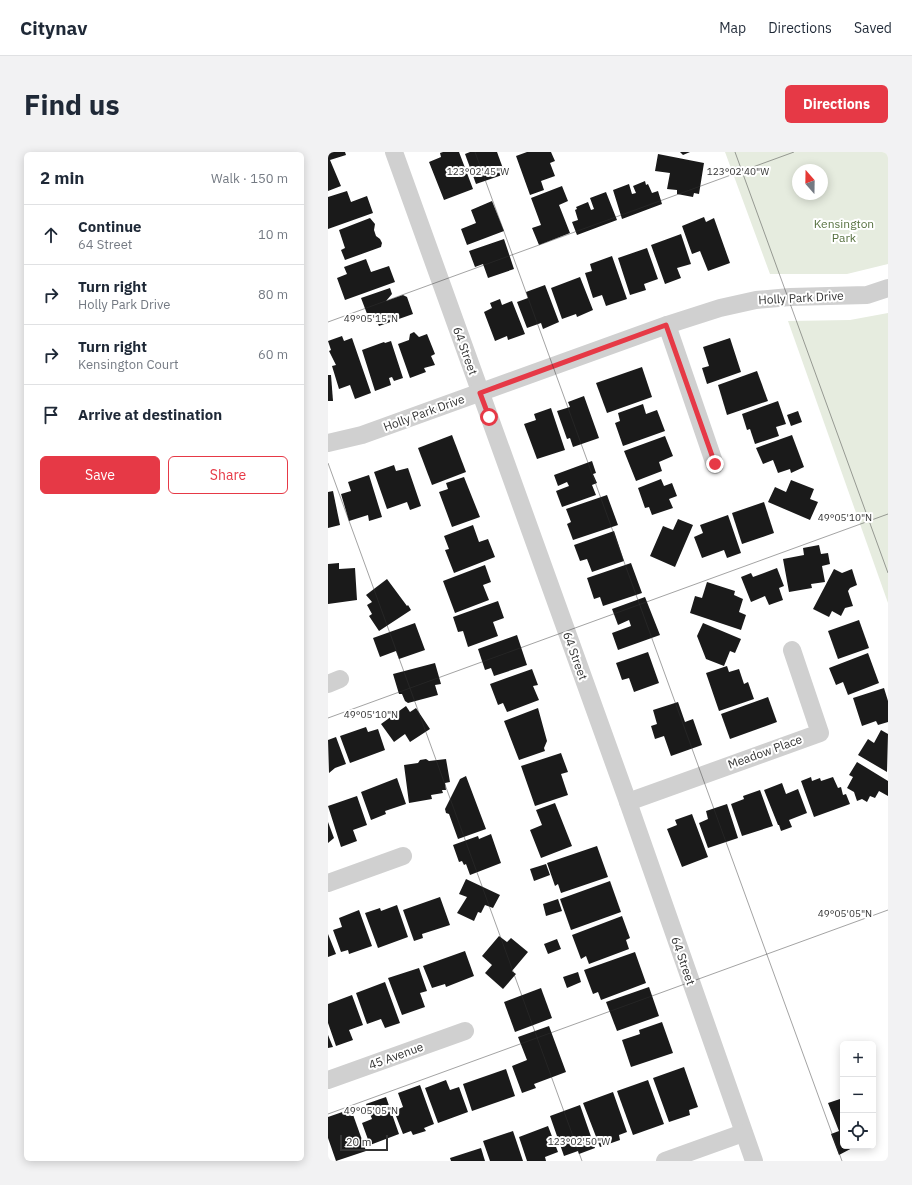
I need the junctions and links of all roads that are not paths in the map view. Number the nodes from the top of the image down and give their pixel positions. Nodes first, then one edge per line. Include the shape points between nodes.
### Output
1 (394, 152) edge
2 (888, 288) edge
3 (666, 325) junction
4 (480, 393) junction
5 (328, 443) edge
6 (715, 464) dead end
7 (792, 650) dead end
8 (628, 802) junction
9 (403, 856) dead end
10 (328, 882) edge
11 (465, 1031) dead end
12 (328, 1080) edge
13 (743, 1133) junction
14 (665, 1161) edge
15 (754, 1161) edge

1 - 4 street, 64 Street
2 - 3 street, Holly Park Drive via 867,295 756,300
3 - 4 street, Holly Park Drive
3 - 6 street
4 - 5 street, Holly Park Drive via 362,435
4 - 8 street, 64 Street
7 - 8 street, Meadow Place via 820,733
8 - 13 street, 64 Street
9 - 10 street
11 - 12 street, 45 Avenue
13 - 14 street
13 - 15 street, 64 Street

